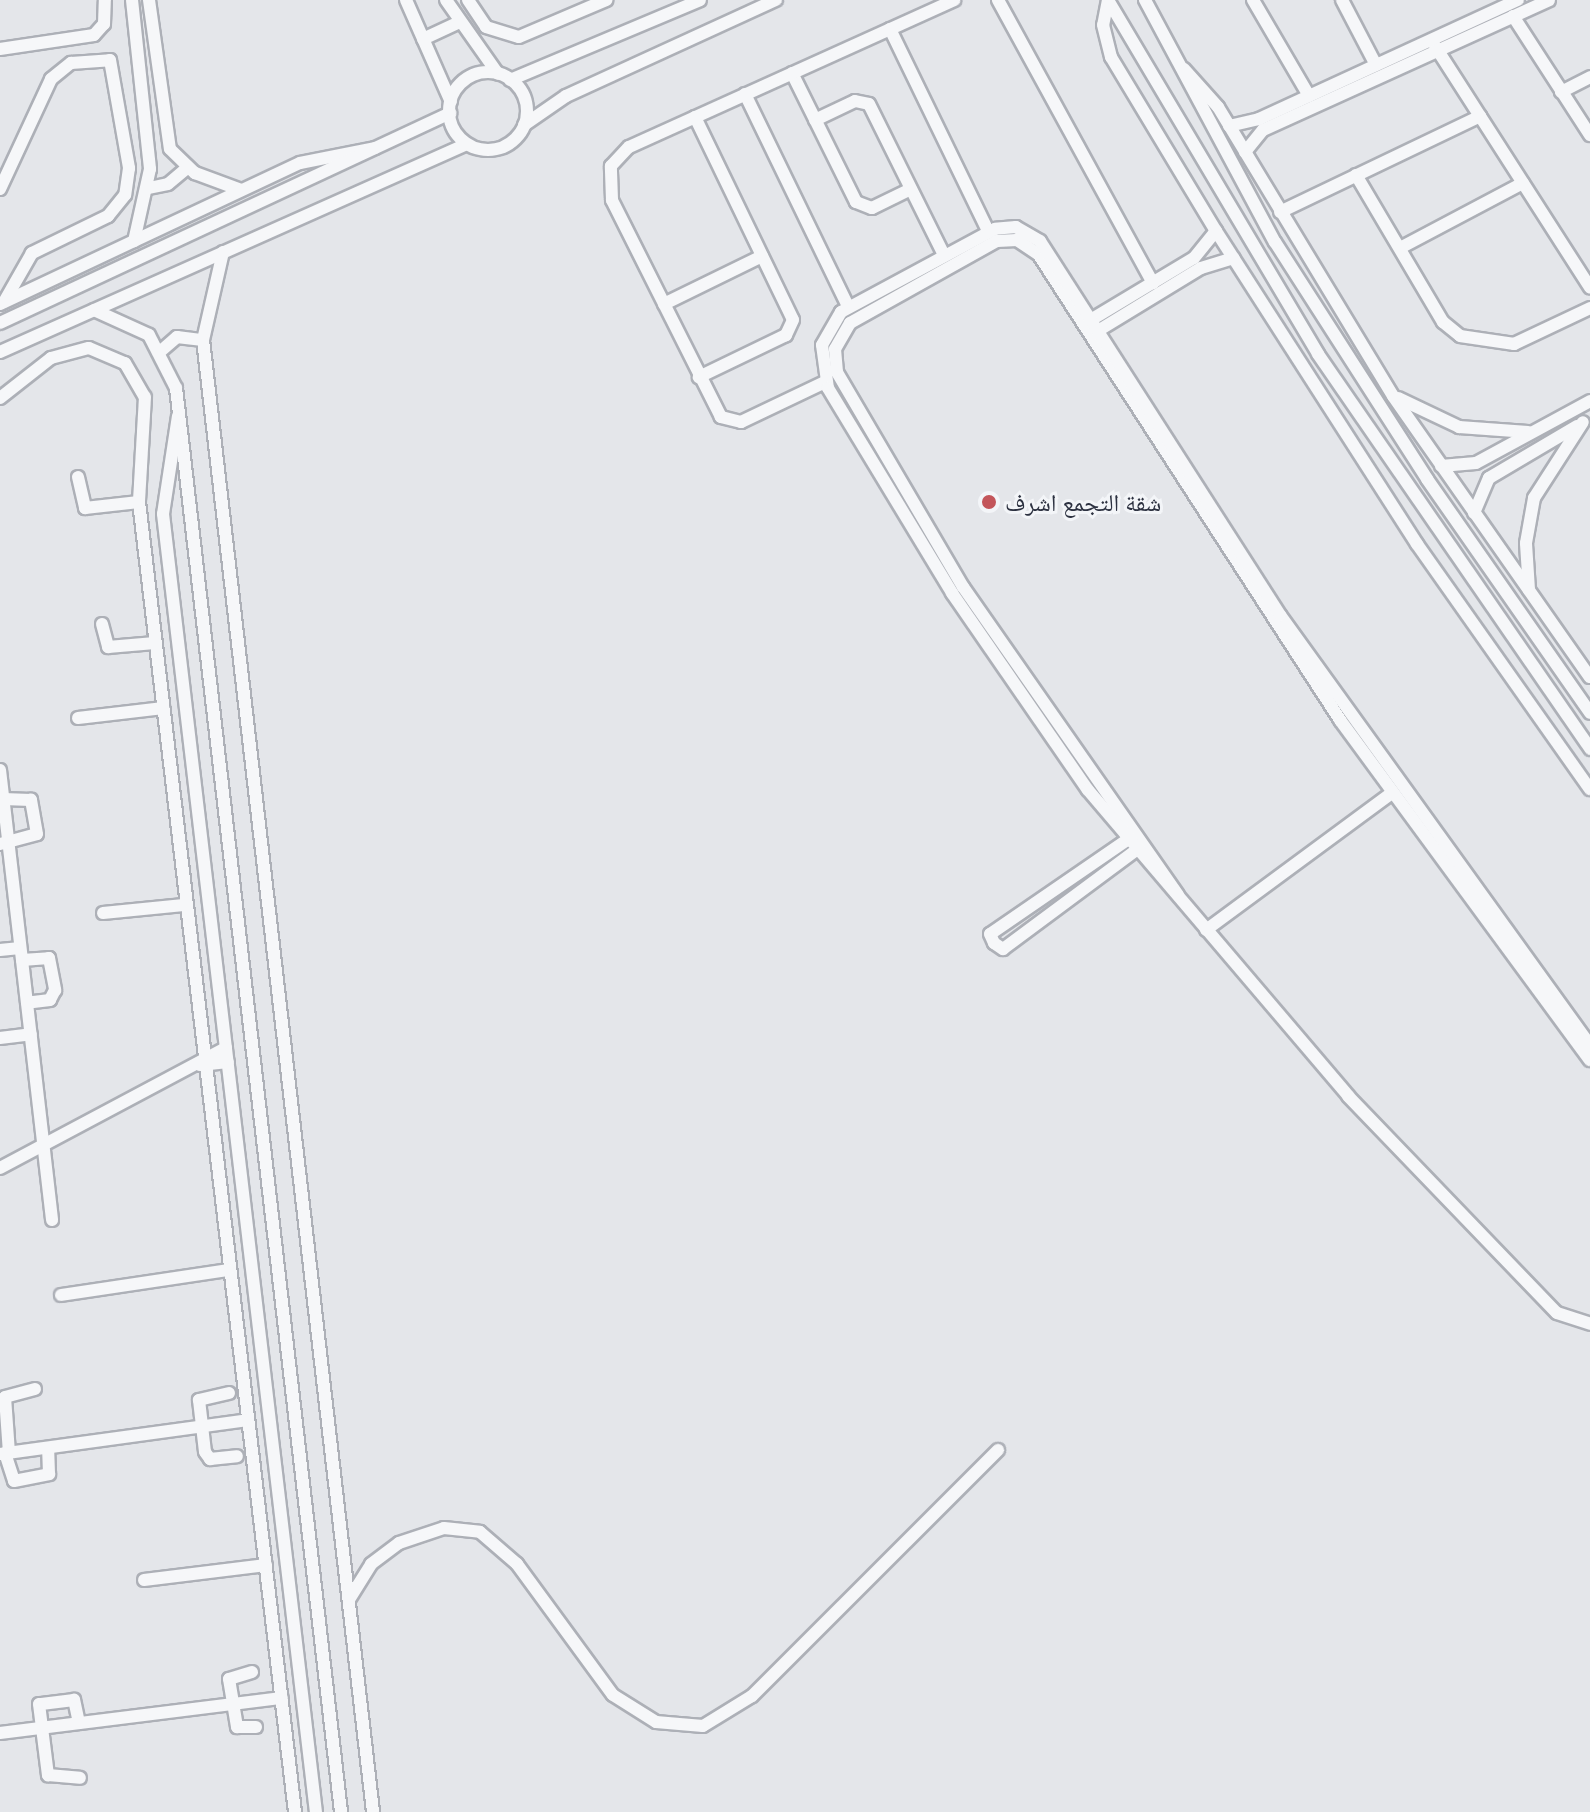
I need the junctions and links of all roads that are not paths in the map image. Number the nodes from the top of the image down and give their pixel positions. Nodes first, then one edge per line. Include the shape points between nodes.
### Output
1 (105, 0) edge
2 (132, 0) edge
3 (149, 0) edge
4 (406, 0) edge
5 (446, 0) edge
6 (468, 0) edge
7 (606, 0) edge
8 (700, 0) edge
9 (776, 0) edge
10 (954, 0) edge
11 (998, 0) edge
12 (1108, 0) edge
13 (1253, 0) edge
14 (1358, 0) edge
15 (1518, 0) edge
16 (1549, 0) edge
17 (1146, 1) edge
18 (1343, 3) edge
19 (1513, 16) junction
20 (457, 23) junction
21 (890, 29) junction
22 (423, 39) junction
23 (1435, 45) junction
24 (0, 49) edge
25 (1178, 64) junction
26 (1376, 65) junction
27 (792, 73) junction
28 (504, 77) junction
29 (1590, 77) edge
30 (1561, 92) junction
31 (745, 94) junction
32 (1309, 96) junction
33 (450, 108) junction
34 (1480, 116) junction
35 (695, 117) junction
36 (815, 120) junction
37 (524, 125) junction
38 (1229, 126) junction
39 (1590, 135) edge
40 (467, 144) junction
41 (382, 148) junction
42 (1245, 152) junction
43 (187, 168) junction
44 (4, 171) edge
45 (1356, 175) junction
46 (1523, 183) junction
47 (149, 188) junction
48 (0, 189) edge
49 (911, 189) junction
50 (241, 190) junction
51 (1280, 212) junction
52 (988, 231) junction
53 (1216, 231) junction
54 (134, 241) junction
55 (1400, 248) junction
56 (223, 252) junction
57 (1199, 254) junction
58 (944, 255) junction
59 (762, 256) junction
60 (1233, 258) junction
61 (1207, 265) junction
62 (1174, 277) junction
63 (48, 282) junction
64 (1153, 283) junction
65 (1590, 287) edge
66 (55, 298) junction
67 (2, 303) edge
68 (664, 304) junction
69 (848, 306) junction
70 (1590, 308) edge
71 (94, 310) junction
72 (0, 323) edge
73 (1088, 323) junction
74 (203, 340) junction
75 (4, 350) edge
76 (162, 350) junction
77 (0, 365) edge
78 (699, 377) junction
79 (825, 382) junction
80 (1393, 396) junction
81 (0, 398) edge
82 (1590, 401) edge
83 (179, 413) junction
84 (1587, 420) edge
85 (859, 427) junction
86 (1531, 432) junction
87 (1441, 466) junction
88 (78, 477) dead end
89 (139, 502) junction
90 (1474, 513) junction
91 (1529, 593) junction
92 (1276, 618) junction
93 (102, 624) dead end
94 (155, 643) junction
95 (1571, 652) junction
96 (1554, 665) junction
97 (1590, 677) edge
98 (163, 708) junction
99 (1590, 713) edge
100 (1343, 717) junction
101 (78, 718) dead end
102 (1590, 749) edge
103 (0, 770) edge
104 (1093, 786) junction
105 (1590, 789) edge
106 (1392, 793) junction
107 (3, 799) junction
108 (4, 844) edge
109 (1131, 846) junction
110 (1178, 895) junction
111 (1472, 896) junction
112 (184, 905) junction
113 (103, 913) dead end
114 (1206, 930) junction
115 (0, 950) edge
116 (21, 954) junction
117 (27, 1003) junction
118 (31, 1034) junction
119 (0, 1038) edge
120 (1590, 1045) edge
121 (226, 1048) junction
122 (1590, 1060) edge
123 (228, 1062) junction
124 (200, 1065) junction
125 (43, 1146) junction
126 (0, 1168) edge
127 (52, 1220) dead end
128 (249, 1244) junction
129 (228, 1270) junction
130 (276, 1278) junction
131 (61, 1295) dead end
132 (1590, 1324) edge
133 (35, 1389) dead end
134 (229, 1393) dead end
135 (248, 1420) junction
136 (202, 1427) junction
137 (48, 1448) junction
138 (998, 1450) dead end
139 (5, 1453) edge
140 (237, 1456) dead end
141 (266, 1565) junction
142 (144, 1580) dead end
143 (349, 1601) junction
144 (252, 1672) dead end
145 (282, 1698) junction
146 (233, 1704) junction
147 (79, 1723) junction
148 (256, 1727) dead end
149 (41, 1728) junction
150 (0, 1733) edge
151 (80, 1778) dead end
152 (295, 1812) edge
153 (316, 1812) edge
154 (341, 1812) edge
155 (373, 1812) edge

1 - 24 street via 104,24 94,35
2 - 47 street
3 - 43 street via 164,133
4 - 22 street
5 - 20 street
6 - 7 street via 486,27 512,37
8 - 28 street
9 - 37 street via 566,96
10 - 21 street
11 - 64 street
12 - 53 street via 1103,25 1111,57
12 - 102 street via 1318,354
13 - 32 street
14 - 18 street
15 - 23 street
16 - 19 street
17 - 25 street
18 - 26 street
19 - 23 street
19 - 30 street
20 - 22 street
20 - 28 street
21 - 27 street
21 - 52 street
22 - 33 street
23 - 26 street
23 - 34 street
23 - 42 street via 1263,130
25 - 38 street
25 - 96 street via 1275,242
26 - 32 street
27 - 31 street
27 - 36 street
28 - 33 street via 466,80
28 - 37 street via 525,100
29 - 30 street
30 - 39 street
31 - 35 street
31 - 69 street
32 - 38 street
33 - 40 street
33 - 41 street
34 - 45 street
34 - 46 street
35 - 59 street
35 - 68 street via 629,147 609,174 612,200
36 - 49 street via 859,205 872,208
36 - 49 street via 855,101 869,104
37 - 40 street via 503,147
38 - 42 street
40 - 56 street
41 - 50 street via 322,155
41 - 66 street
42 - 51 street
43 - 47 street
43 - 50 street
44 - 48 street
44 - 67 street via 51,79 71,63 110,60 129,168 125,195 108,216 32,253
45 - 51 street
45 - 55 street
46 - 55 street
46 - 65 street
47 - 54 street
49 - 58 street
50 - 54 street
51 - 80 street
52 - 58 street
52 - 73 street via 1016,227 1034,236
53 - 57 street
53 - 60 street
54 - 63 street
55 - 70 street via 1443,322 1470,341 1514,344
56 - 71 street
56 - 74 street
57 - 61 street
57 - 62 street
58 - 69 street
59 - 68 street
59 - 78 street via 792,317 791,330
60 - 61 street
60 - 105 street via 1417,544
61 - 62 street
62 - 64 street
62 - 73 street
63 - 66 street
63 - 67 street
64 - 73 street
66 - 72 street
68 - 78 street
69 - 79 street via 825,335
71 - 75 street
71 - 76 street via 132,324
73 - 85 street via 1034,250 1017,240 990,243 845,328 835,365
73 - 92 street
73 - 92 street
74 - 76 street via 177,337
74 - 143 street
75 - 77 street
76 - 83 street
78 - 79 street via 717,411 734,422
79 - 85 street
80 - 86 street via 1459,427
80 - 87 street
81 - 89 street via 69,350 99,350 125,363 146,407
82 - 86 street
83 - 121 street via 164,472 163,514
83 - 130 street
84 - 90 street via 1495,474
84 - 91 street via 1534,498 1526,543
85 - 104 street via 984,630
86 - 87 street via 1476,463
87 - 90 street
88 - 89 street via 85,508
89 - 94 street
90 - 91 street
91 - 95 street
92 - 100 street
93 - 94 street via 108,647
94 - 98 street
95 - 96 street
95 - 97 street
96 - 99 street
98 - 101 street
98 - 112 street
100 - 106 street
100 - 111 street
103 - 107 street
104 - 109 street
104 - 110 street
106 - 111 street
106 - 114 street
107 - 108 street
107 - 108 street via 34,805 36,837
108 - 116 street
109 - 109 street via 990,934 994,943 1003,949
109 - 110 street
110 - 114 street
111 - 120 street
111 - 122 street
112 - 113 street
112 - 124 street
114 - 132 street via 1312,1056 1557,1313
115 - 116 street
116 - 117 street
116 - 117 street via 49,958 55,990 50,1000
117 - 118 street
118 - 119 street
118 - 125 street
121 - 123 street
121 - 124 street
123 - 124 street
123 - 128 street
124 - 125 street
124 - 129 street
125 - 126 street
125 - 127 street
128 - 130 street
128 - 153 street
129 - 131 street
129 - 135 street
130 - 154 street
133 - 139 street via 5,1397
134 - 136 street via 200,1398
135 - 136 street
135 - 141 street
136 - 137 street
136 - 140 street via 208,1458
137 - 139 street
137 - 139 street via 49,1474 29,1479 10,1480
138 - 143 street via 752,1696 703,1726 656,1722 613,1695 517,1564 480,1532 444,1528 399,1543 366,1571
141 - 142 street
141 - 145 street
143 - 155 street
144 - 146 street via 230,1676
145 - 146 street
145 - 152 street
146 - 147 street
146 - 148 street via 238,1729
147 - 149 street
147 - 149 street via 74,1700 44,1703
149 - 150 street
149 - 151 street via 48,1775

